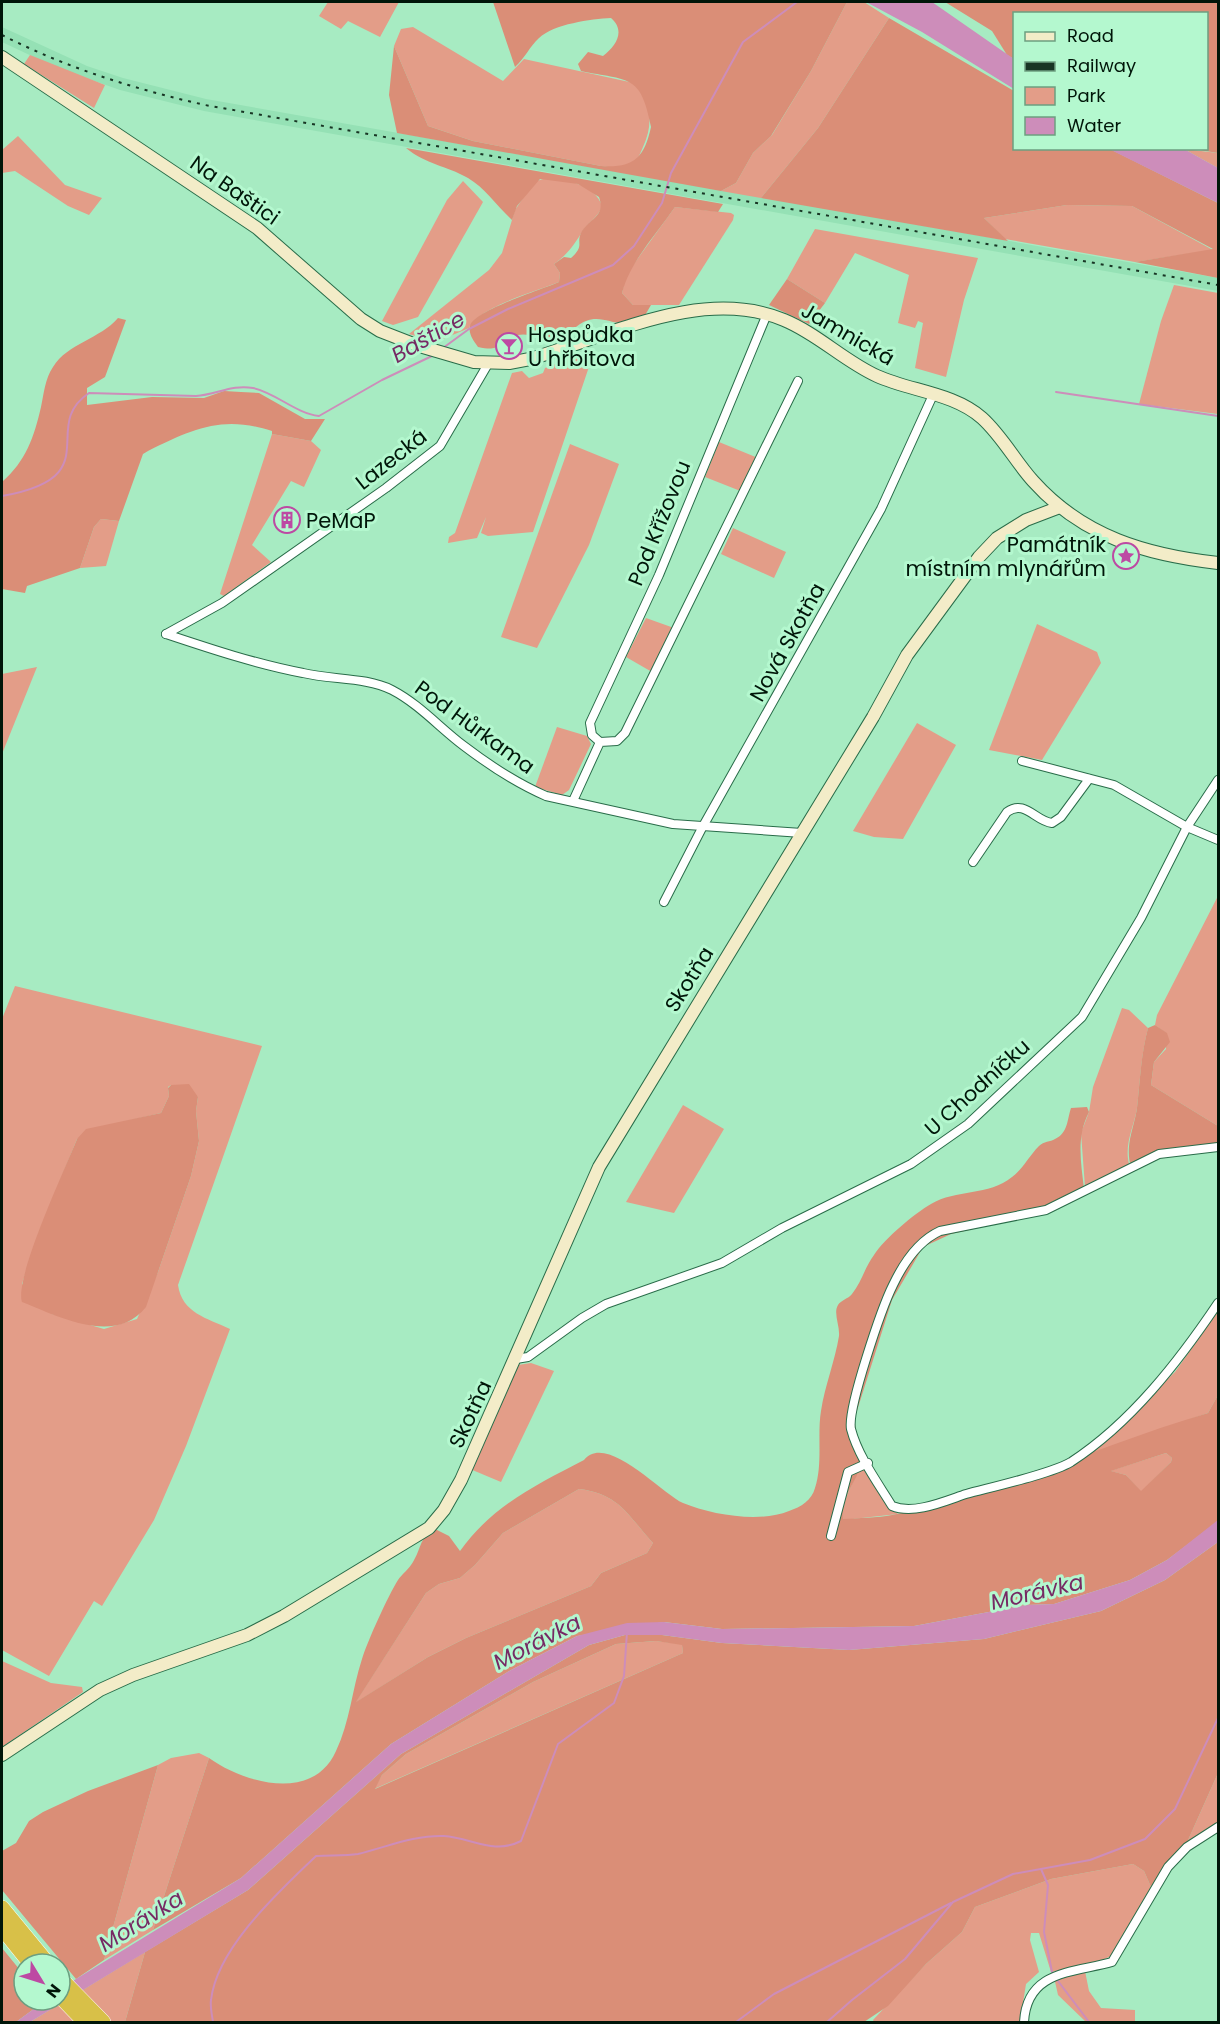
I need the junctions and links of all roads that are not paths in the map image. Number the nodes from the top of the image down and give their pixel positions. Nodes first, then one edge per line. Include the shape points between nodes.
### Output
1 (2, 57) edge
2 (767, 314) junction
3 (443, 354) joint
4 (488, 364) junction
5 (798, 381) dead end
6 (933, 395) junction
7 (1060, 507) junction
8 (1218, 563) edge
9 (166, 634) joint
10 (600, 742) junction
11 (1022, 761) dead end
12 (1089, 778) junction
13 (1218, 780) edge
14 (573, 801) junction
15 (1187, 827) junction
16 (702, 828) junction
17 (802, 833) junction
18 (1218, 840) edge
19 (973, 862) dead end
20 (664, 902) dead end
21 (1218, 1147) edge
22 (1218, 1303) edge
23 (516, 1359) junction
24 (868, 1463) junction
25 (831, 1536) dead end
26 (2, 1755) edge
27 (1218, 1827) edge
28 (2, 1908) edge
29 (2, 1928) edge
30 (21, 1952) edge
31 (38, 1952) edge
32 (72, 1990) edge
33 (72, 2008) edge
34 (85, 2022) edge
35 (103, 2022) edge
36 (1024, 2022) edge

1 - 3 street, Na Baštici via 257,228 361,319 380,331
2 - 4 street, Jamnická via 728,308 689,311 521,361
2 - 6 street, Jamnická via 805,330 877,376
2 - 10 street, Pod Křížovou via 659,575 590,723 592,735
3 - 4 street, Jamnická
4 - 9 street, Lazecká via 440,446 222,603
5 - 10 street via 625,733 617,741
6 - 7 street, Jamnická via 980,416 1032,480
6 - 16 street, Nová Skotňa via 881,509
7 - 8 street, Jamnická via 1122,544 1158,555
7 - 17 street, Skotňa via 1026,520 998,538 979,557 907,655
9 - 14 street, Pod Hůrkama via 265,664 391,689 466,747 530,789
10 - 14 street
11 - 12 street
12 - 15 street via 1114,785
12 - 19 street via 1061,817 1052,823 1015,806
13 - 15 street, U Chodníčku
14 - 16 street, Pod Hůrkama
15 - 18 street
15 - 23 street, U Chodníčku via 1141,918 1082,1017 968,1124 911,1164 782,1228 722,1263 606,1304 528,1358
16 - 17 street, Pod Hůrkama
16 - 20 street, Nová Skotňa
17 - 23 street, Skotňa via 599,1167
21 - 24 street via 1159,1154 1046,1210 940,1232 920,1245 892,1286 852,1409 851,1428
22 - 24 street via 1185,1351 1150,1391 1111,1429 1064,1465 902,1510 892,1506
23 - 26 street, Skotňa via 461,1480 429,1528 247,1635 100,1690
24 - 25 street via 848,1472
27 - 36 street via 1187,1847 1168,1867 1112,1962 1053,1975 1029,2000
28 - 31 highway
29 - 30 highway
32 - 35 highway
33 - 34 highway

